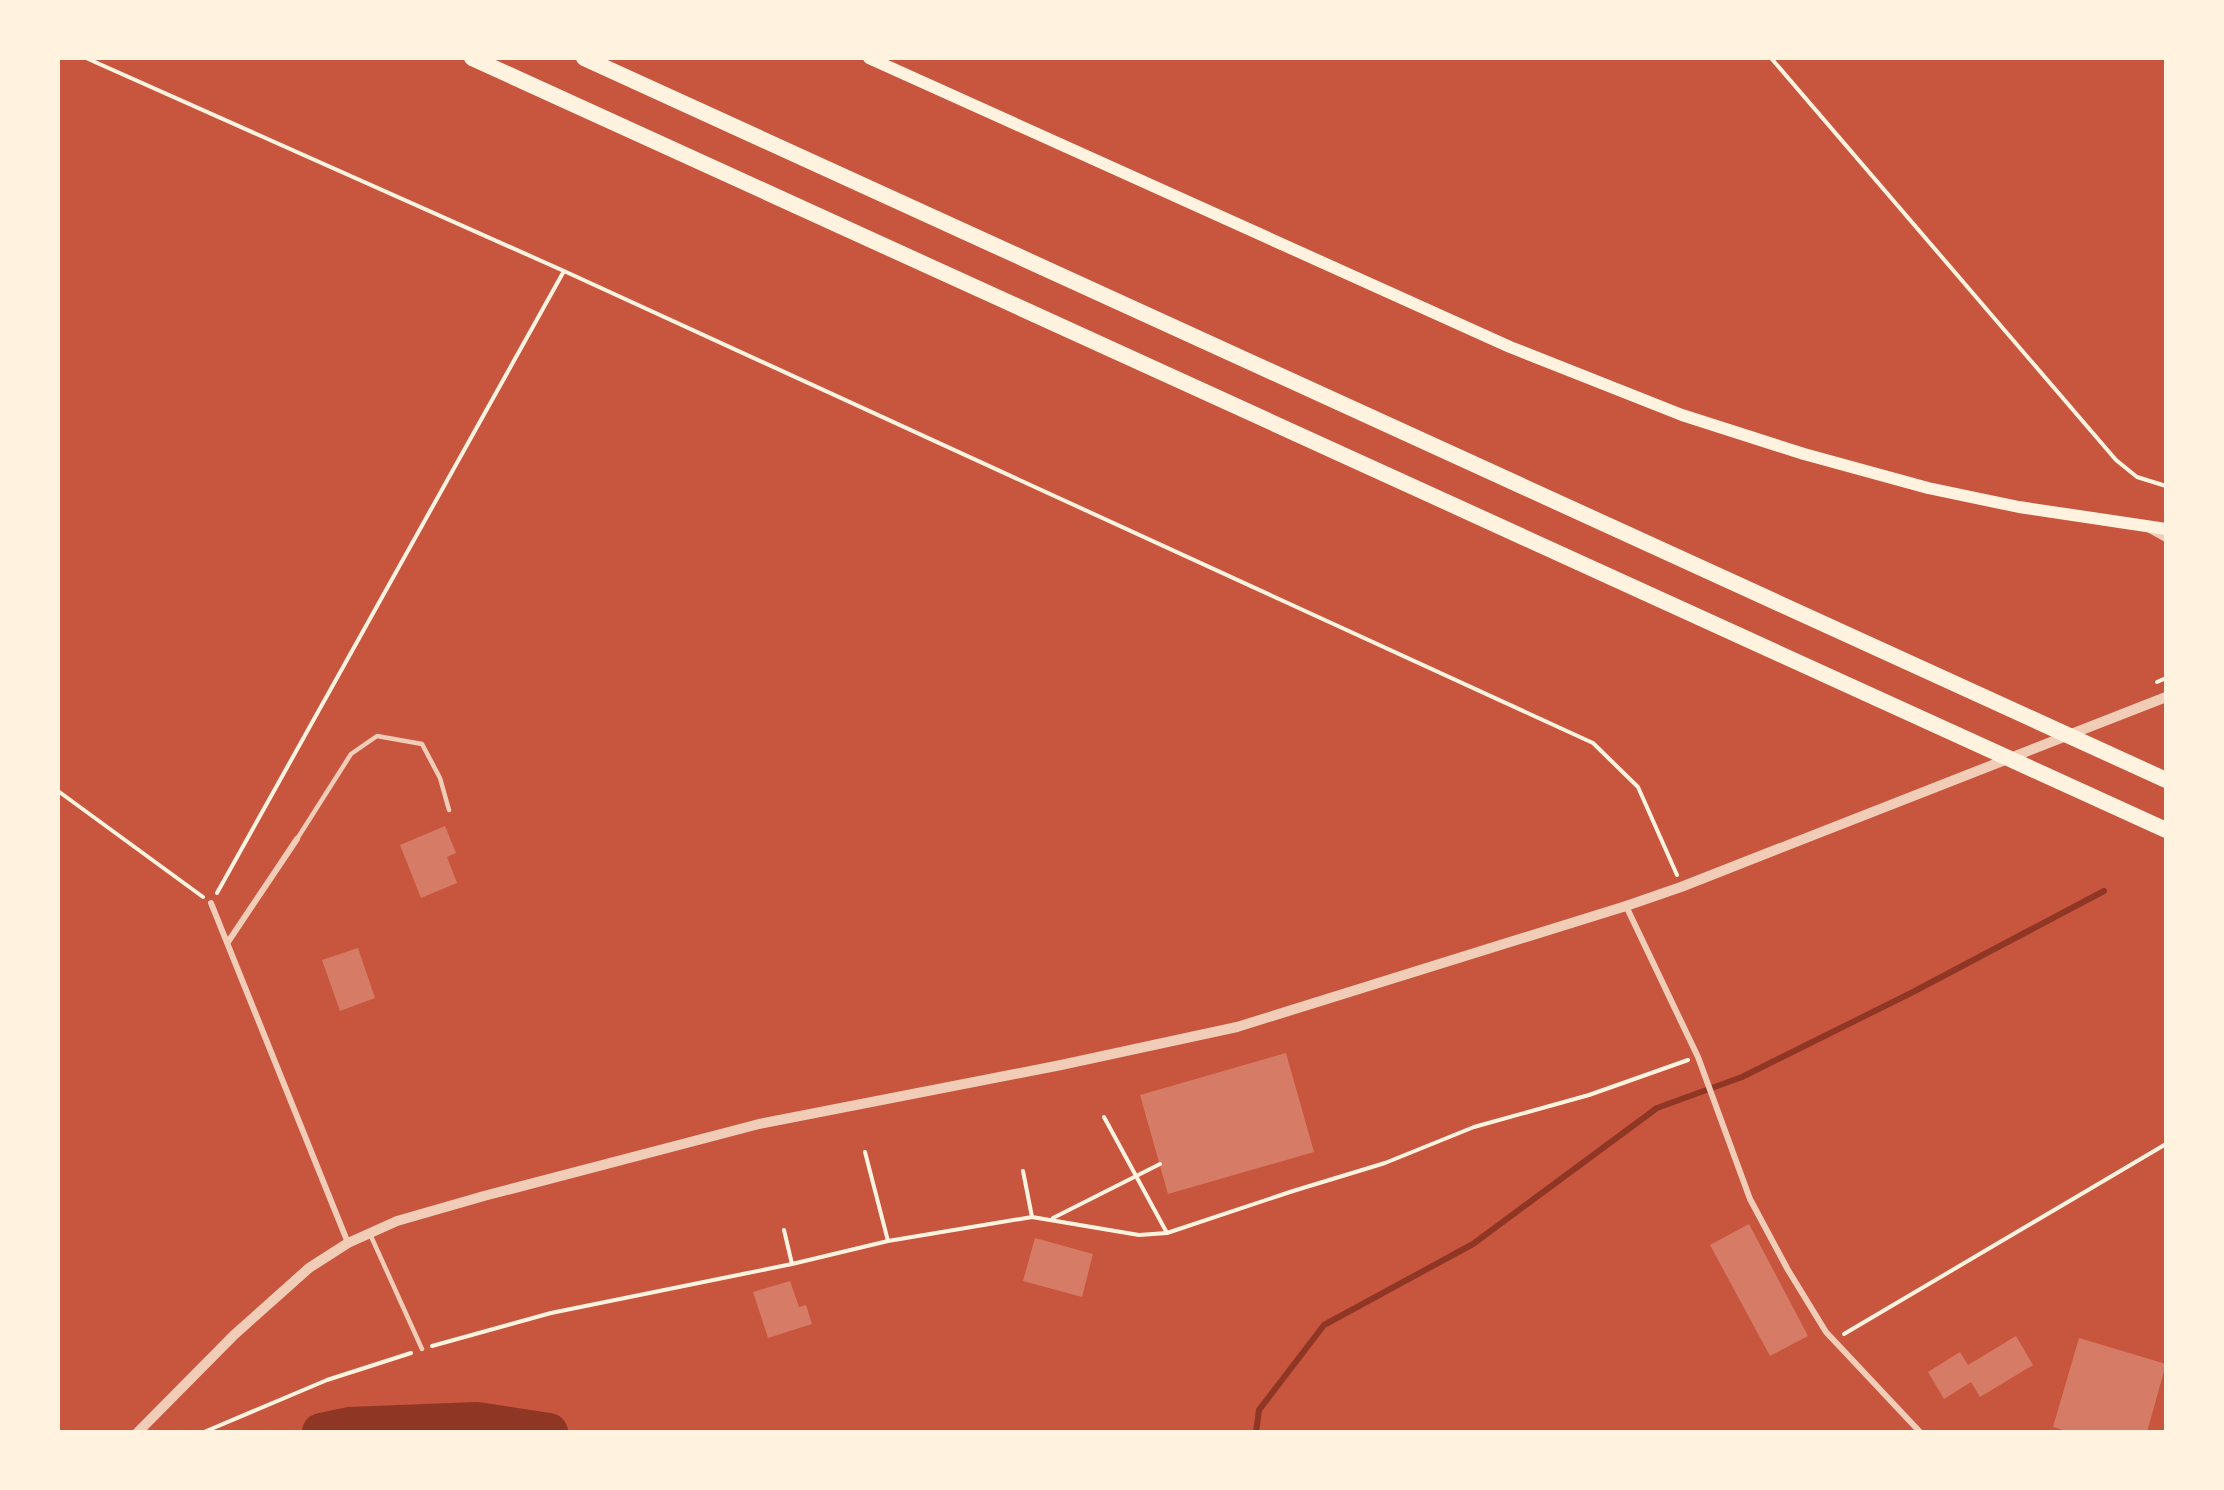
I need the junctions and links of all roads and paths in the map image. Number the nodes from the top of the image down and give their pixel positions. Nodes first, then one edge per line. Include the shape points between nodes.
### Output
1 (86, 58) edge
2 (472, 58) edge
3 (584, 58) edge
4 (869, 58) edge
5 (1771, 58) edge
6 (564, 271) junction
7 (2166, 486) edge
8 (2147, 526) junction
9 (2166, 529) edge
10 (2166, 537) edge
11 (2166, 697) edge
12 (2166, 780) edge
13 (58, 791) edge
14 (449, 810) dead end
15 (2166, 830) edge
16 (297, 838) joint
17 (1676, 872) dead end
18 (212, 903) junction
19 (1626, 906) junction
20 (228, 942) junction
21 (1698, 1057) junction
22 (1104, 1117) dead end
23 (2166, 1144) edge
24 (865, 1152) dead end
25 (1160, 1164) dead end
26 (1023, 1171) dead end
27 (1136, 1176) junction
28 (1032, 1217) junction
29 (1052, 1219) junction
30 (784, 1230) dead end
31 (369, 1233) junction
32 (1167, 1233) junction
33 (888, 1241) junction
34 (348, 1243) junction
35 (792, 1264) junction
36 (1833, 1340) junction
37 (422, 1349) junction
38 (138, 1431) edge
39 (204, 1431) edge
40 (1920, 1431) edge

1 - 6 path
2 - 15 highway
3 - 12 highway
4 - 8 main road via 1510,347 1683,415 1928,488 2019,507
5 - 7 path via 2115,460 2137,477
6 - 17 path via 1593,743 1638,787
6 - 18 path
8 - 9 main road
8 - 10 street
11 - 19 street
13 - 18 path
14 - 16 lane via 440,778 422,744 377,736 351,754
16 - 20 street
18 - 20 street
19 - 21 street
19 - 31 street via 1237,1027 759,1124 427,1211
20 - 34 street
21 - 32 path via 1589,1095 1474,1127 1385,1163
21 - 36 street via 1750,1199 1809,1306
22 - 27 path
23 - 36 path
24 - 33 path
25 - 27 path
26 - 28 path
27 - 29 path
27 - 32 path
28 - 29 path
28 - 33 path
29 - 32 path via 1139,1235
30 - 35 path
31 - 34 street
31 - 37 lane
33 - 35 path
34 - 38 street via 309,1268 270,1301
35 - 37 path via 551,1313
36 - 40 street
37 - 39 path via 327,1380

